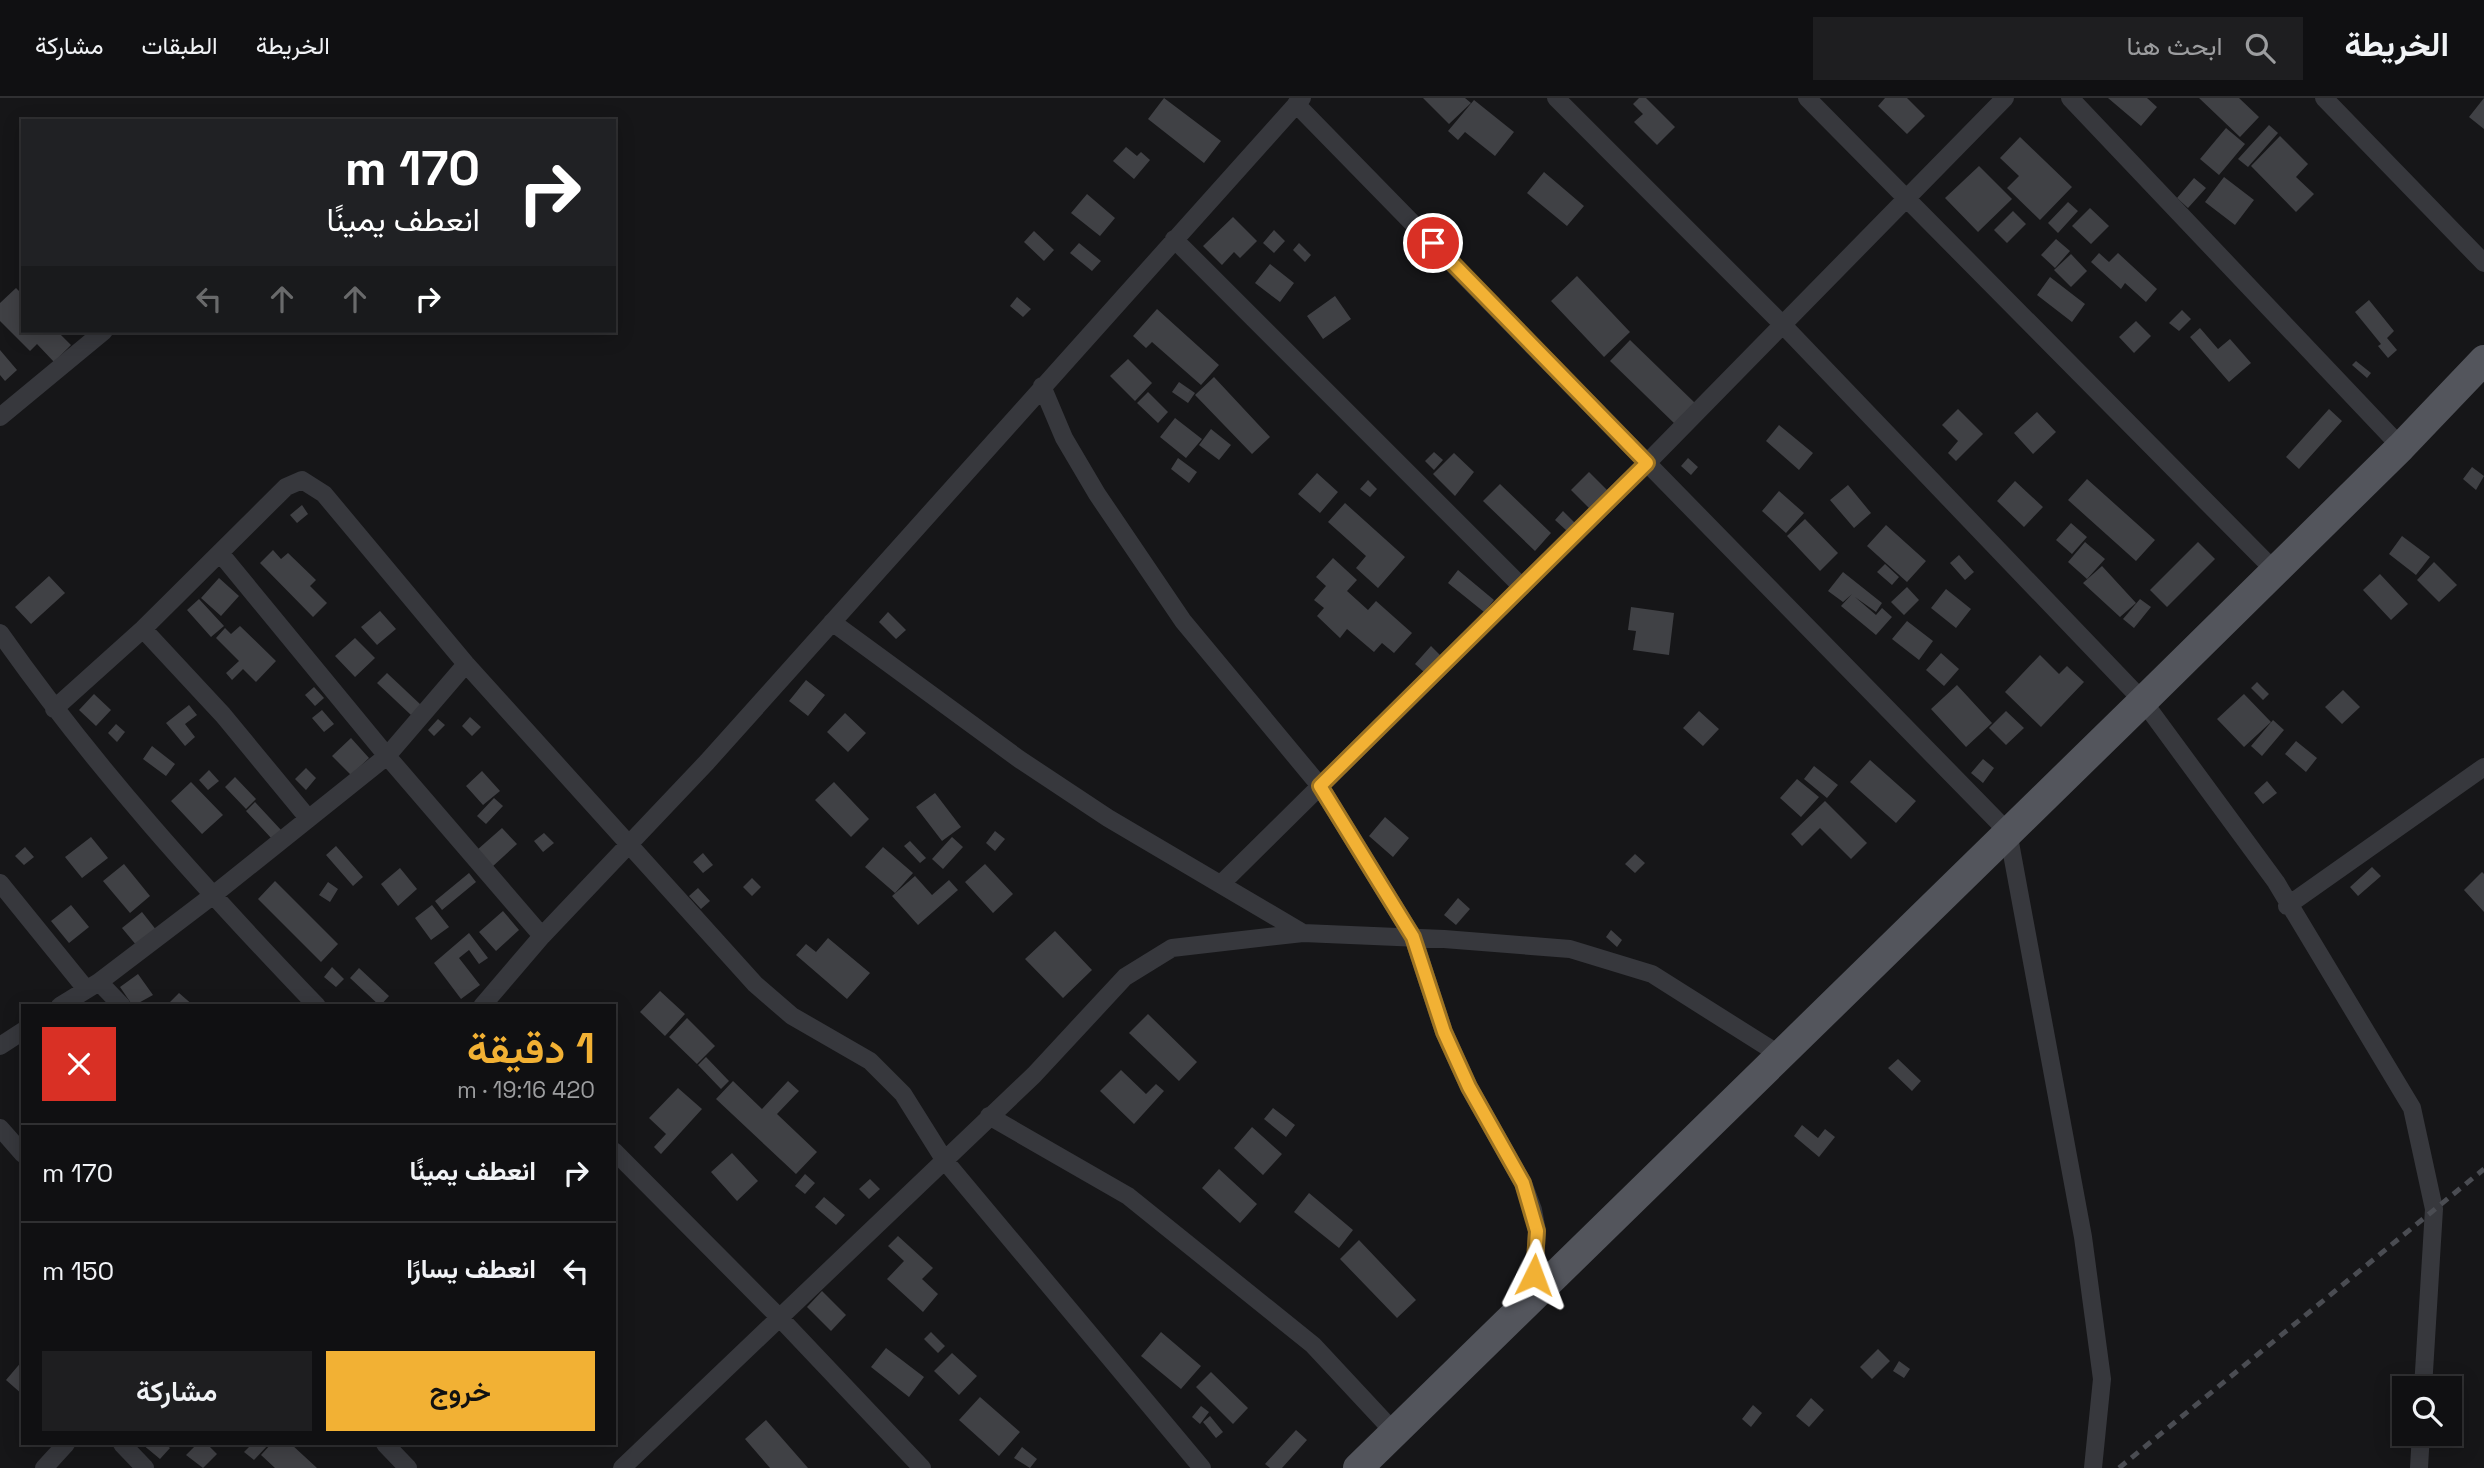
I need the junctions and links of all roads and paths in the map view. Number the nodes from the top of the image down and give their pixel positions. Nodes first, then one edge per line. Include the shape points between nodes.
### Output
1 (1556, 98) edge
2 (1807, 98) edge
3 (2005, 98) edge
4 (2070, 98) edge
5 (2324, 98) edge
6 (1299, 101) edge
7 (1905, 200) junction
8 (1174, 239) junction
9 (2484, 263) edge
10 (1783, 325) junction
11 (102, 333) edge
12 (2484, 360) edge
13 (1042, 386) junction
14 (0, 416) edge
15 (2401, 447) junction
16 (1647, 463) junction
17 (220, 553) junction
18 (2275, 571) junction
19 (1522, 587) junction
20 (832, 622) junction
21 (143, 629) junction
22 (0, 633) edge
23 (466, 664) junction
24 (2143, 701) junction
25 (54, 709) junction
26 (387, 756) junction
27 (2484, 767) edge
28 (1320, 786) junction
29 (308, 818) junction
30 (2008, 832) junction
31 (627, 846) junction
32 (0, 883) edge
33 (1221, 884) junction
34 (212, 896) junction
35 (2287, 906) junction
36 (1303, 933) junction
37 (542, 936) junction
38 (1413, 937) junction
39 (93, 985) junction
40 (63, 1004) edge
41 (119, 1004) edge
42 (315, 1004) edge
43 (484, 1004) edge
44 (21, 1032) edge
45 (0, 1045) edge
46 (1780, 1055) junction
47 (989, 1116) junction
48 (0, 1128) edge
49 (21, 1152) edge
50 (616, 1153) edge
51 (945, 1161) junction
52 (1533, 1297) junction
53 (778, 1316) junction
54 (2424, 1376) edge
55 (1395, 1433) junction
56 (65, 1445) edge
57 (123, 1445) edge
58 (386, 1445) edge
59 (2420, 1446) edge
60 (44, 1468) edge
61 (145, 1468) edge
62 (408, 1468) edge
63 (622, 1468) edge
64 (922, 1468) edge
65 (1202, 1468) edge
66 (1358, 1468) edge
67 (2094, 1468) edge
68 (2419, 1468) edge

1 - 10 street
2 - 7 street
3 - 7 street
4 - 15 street
5 - 9 street
6 - 8 street
6 - 16 street
7 - 10 street
7 - 18 street
8 - 13 street
8 - 19 street
10 - 16 street
10 - 24 street
11 - 14 street
12 - 15 main road
13 - 20 street
13 - 28 street via 1064,438 1097,494 1183,621
15 - 18 main road
16 - 19 street
16 - 30 street
17 - 21 street
17 - 23 street via 286,487 302,480 324,494
17 - 26 street
18 - 24 main road
19 - 28 street
20 - 31 street
20 - 33 street via 1019,759
21 - 25 street
21 - 29 street via 223,715
22 - 25 street
23 - 26 street
23 - 31 street
24 - 30 main road
24 - 35 street via 2276,882
25 - 34 street
26 - 29 street
26 - 37 street
27 - 35 street
28 - 33 street
28 - 38 street
29 - 34 street
30 - 46 main road
30 - 67 street via 2087,1263 2102,1379
31 - 37 street
31 - 51 street via 755,984 792,1016 870,1061 903,1094
32 - 39 street
33 - 36 street
34 - 39 street
34 - 42 street
35 - 54 street via 2413,1108 2434,1209
36 - 38 street
36 - 47 street via 1172,948 1125,977
37 - 43 street
38 - 46 street via 1570,949 1652,974
38 - 52 street via 1444,1032 1533,1210 1537,1231
39 - 40 street
39 - 41 street
44 - 45 street
46 - 52 main road
47 - 51 street
47 - 55 street via 1128,1196 1313,1345
48 - 49 street
50 - 53 street
51 - 53 street
51 - 65 street
52 - 55 main road
53 - 63 street
53 - 64 street
55 - 66 main road
56 - 60 street
57 - 61 street
58 - 62 street
59 - 68 street

